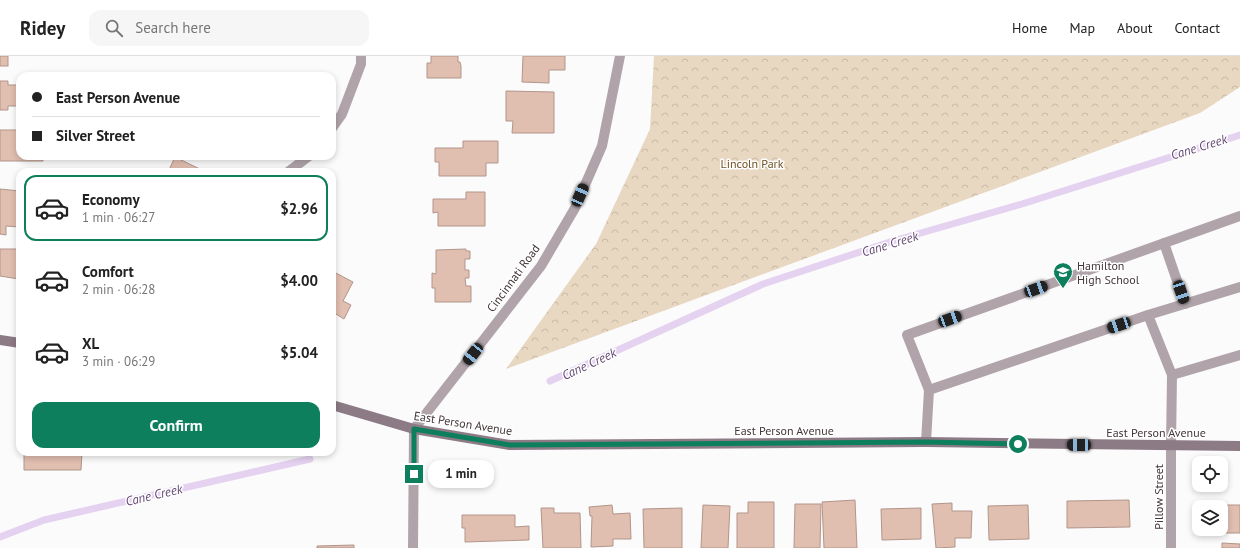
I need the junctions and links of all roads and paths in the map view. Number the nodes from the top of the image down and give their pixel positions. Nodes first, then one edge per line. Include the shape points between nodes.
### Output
1 (361, 56) edge
2 (620, 56) edge
3 (336, 122) edge
4 (304, 160) edge
5 (293, 168) edge
6 (1240, 216) edge
7 (1164, 243) junction
8 (1240, 287) edge
9 (1185, 304) junction
10 (1148, 316) junction
11 (0, 340) edge
12 (16, 342) edge
13 (1240, 355) edge
14 (1172, 375) junction
15 (930, 390) junction
16 (336, 406) edge
17 (414, 429) junction
18 (926, 442) junction
19 (1171, 446) junction
20 (1240, 446) edge
21 (414, 548) edge
22 (1171, 548) edge

1 - 3 street via 361,64 342,114
2 - 17 street, Cincinnati Road via 602,146 574,208 541,266
4 - 5 street
6 - 7 street
7 - 9 street
7 - 15 street via 907,334
8 - 9 street
9 - 10 street
10 - 14 street
10 - 15 street
11 - 12 main road
13 - 14 street
14 - 19 street, Pillow Street
15 - 18 street
16 - 17 main road, East Person Avenue
17 - 18 main road, East Person Avenue via 510,445
17 - 21 street
18 - 19 main road, East Person Avenue
19 - 20 main road, East Person Avenue
19 - 22 street, Pillow Street

